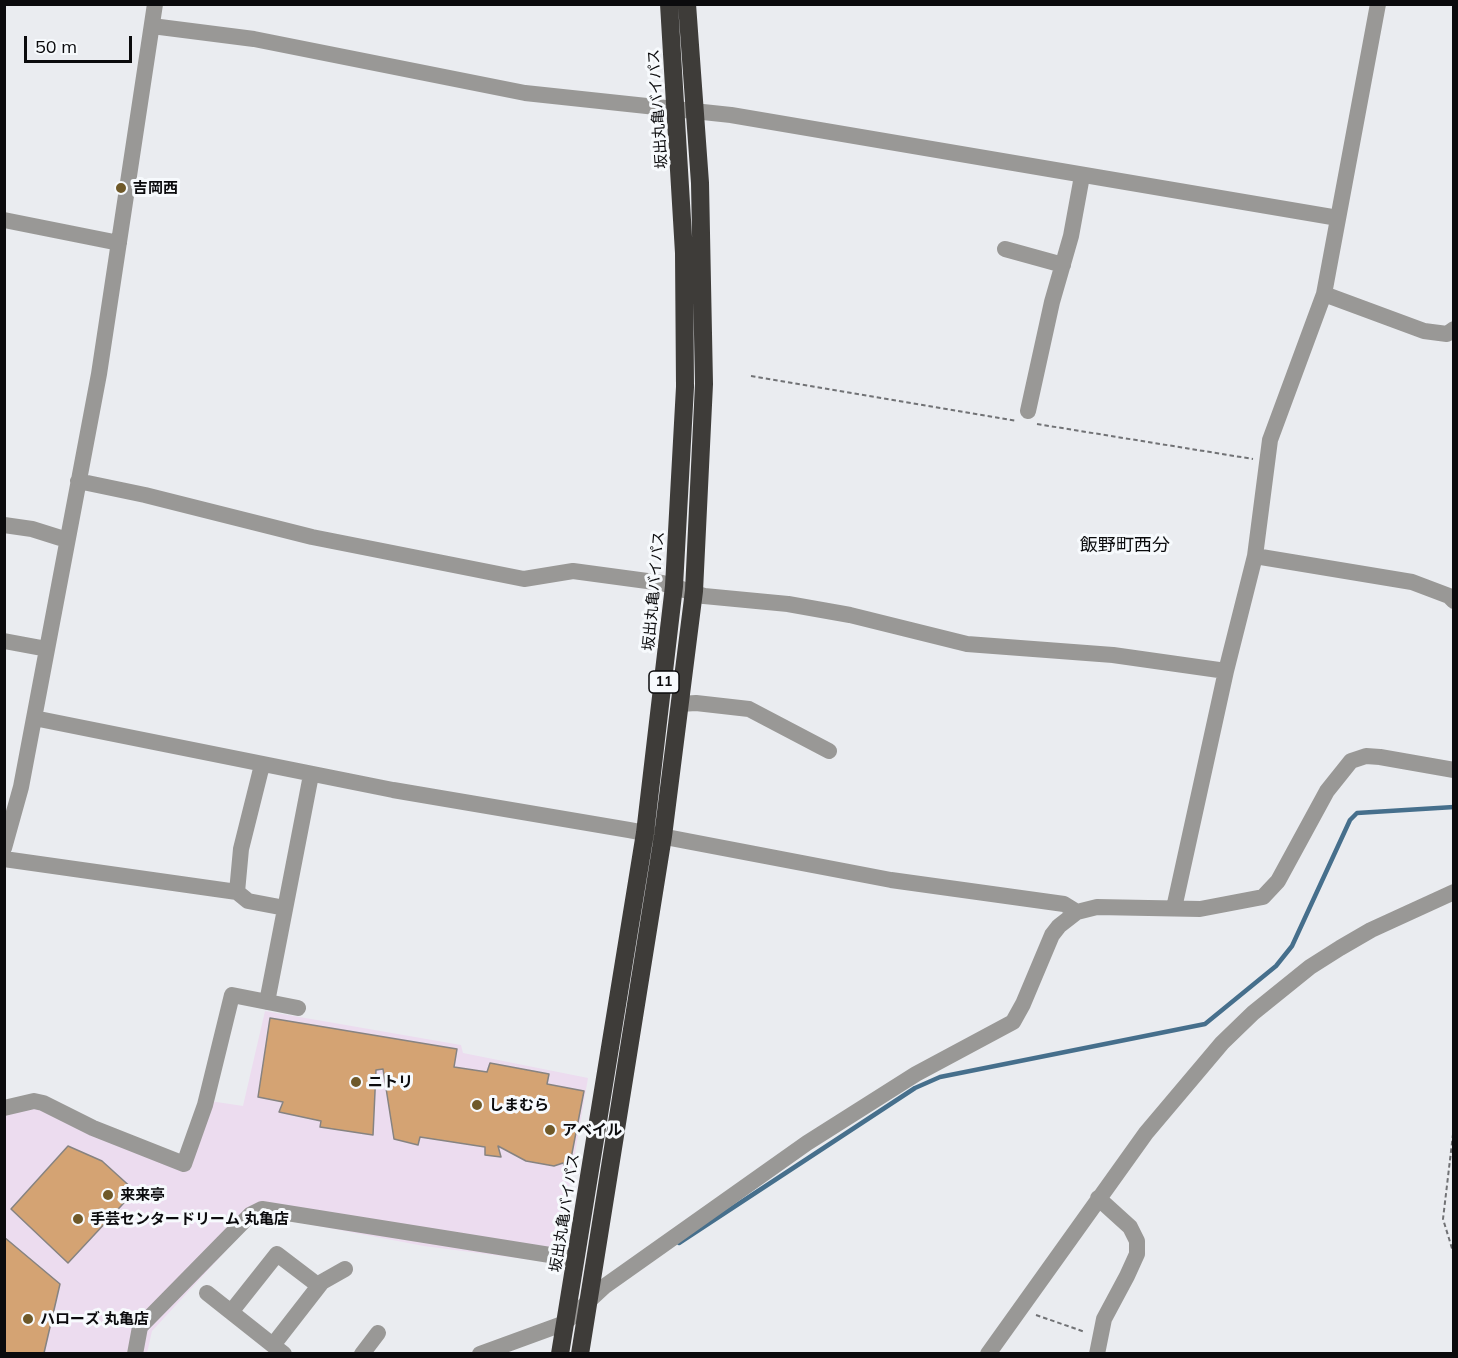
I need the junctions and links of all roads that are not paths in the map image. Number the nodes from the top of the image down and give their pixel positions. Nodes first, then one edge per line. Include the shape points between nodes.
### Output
1 (155, 4) edge
2 (669, 4) edge
3 (687, 4) edge
4 (1373, 5) edge
5 (152, 26) junction
6 (676, 110) junction
7 (696, 112) junction
8 (1082, 176) junction
9 (1338, 218) junction
10 (4, 220) edge
11 (119, 243) junction
12 (1005, 249) dead end
13 (1063, 265) junction
14 (1323, 294) junction
15 (1454, 329) edge
16 (1028, 419) road end
17 (78, 481) junction
18 (4, 525) edge
19 (67, 540) junction
20 (1255, 556) junction
21 (668, 584) junction
22 (694, 591) junction
23 (1451, 598) edge
24 (4, 641) edge
25 (47, 649) junction
26 (1226, 671) junction
27 (680, 704) junction
28 (34, 718) junction
29 (829, 751) dead end
30 (262, 765) junction
31 (1454, 771) edge
32 (311, 775) junction
33 (654, 835) junction
34 (4, 848) edge
35 (4, 859) edge
36 (237, 892) junction
37 (1454, 892) edge
38 (1174, 908) junction
39 (285, 909) junction
40 (1077, 912) junction
41 (267, 1002) junction
42 (298, 1008) dead end
43 (4, 1108) edge
44 (1098, 1198) junction
45 (575, 1259) junction
46 (345, 1269) dead end
47 (319, 1286) junction
48 (207, 1293) dead end
49 (588, 1302) junction
50 (231, 1312) junction
51 (565, 1323) junction
52 (378, 1333) dead end
53 (1098, 1346) edge
54 (278, 1349) edge
55 (135, 1353) edge
56 (362, 1353) edge
57 (480, 1353) edge
58 (560, 1353) edge
59 (580, 1353) edge
60 (988, 1353) edge

1 - 5 street
2 - 6 highway, 坂出丸亀バイパス / 11
3 - 7 highway, 坂出丸亀バイパス / 11
4 - 9 street
5 - 6 street via 254,39 525,93
5 - 11 street
6 - 7 street
6 - 21 highway, 坂出丸亀バイパス / 11 via 684,253 685,387
7 - 8 street
7 - 22 highway, 坂出丸亀バイパス / 11 via 704,384
8 - 9 street
8 - 13 street
9 - 14 street
10 - 11 street
11 - 17 street
12 - 13 street
13 - 16 street
14 - 15 street via 1424,331 1447,334
14 - 20 street via 1276,420
17 - 19 street
17 - 21 street via 312,537 524,579 573,570
18 - 19 street
19 - 25 street
20 - 23 street via 1412,582
20 - 26 street
21 - 22 street
21 - 33 highway, 坂出丸亀バイパス / 11
22 - 26 street via 704,596 850,615 967,644 1113,655
22 - 27 highway, 坂出丸亀バイパス / 11
24 - 25 street
25 - 28 street
26 - 38 street
27 - 29 street via 749,708
27 - 33 highway, 坂出丸亀バイパス / 11
28 - 30 street
28 - 34 street
30 - 32 street
30 - 36 street via 241,849
31 - 38 street via 1380,757 1351,761 1327,791 1271,891 1219,907
32 - 33 street
32 - 39 street
33 - 40 street via 891,880 1064,904
33 - 45 highway, 坂出丸亀バイパス / 11
33 - 49 highway, 坂出丸亀バイパス / 11
35 - 36 street
36 - 39 street via 248,901
37 - 44 street via 1340,948 1253,1013 1180,1091
38 - 40 street via 1098,907
39 - 41 street
40 - 49 street via 1052,935 1013,1022 916,1074 807,1143 639,1261
41 - 42 street
41 - 43 street via 231,995 205,1105 184,1164 93,1128 43,1103 34,1101
44 - 53 street via 1130,1227 1137,1241 1137,1254 1104,1318
44 - 60 street
45 - 51 highway, 坂出丸亀バイパス / 11
45 - 55 street via 262,1209 250,1215 141,1328
46 - 47 street
47 - 50 street via 277,1254
47 - 54 street
48 - 50 street
49 - 51 street
49 - 59 highway, 坂出丸亀バイパス / 11
50 - 54 street
51 - 57 street
51 - 58 highway, 坂出丸亀バイパス / 11
52 - 56 street

